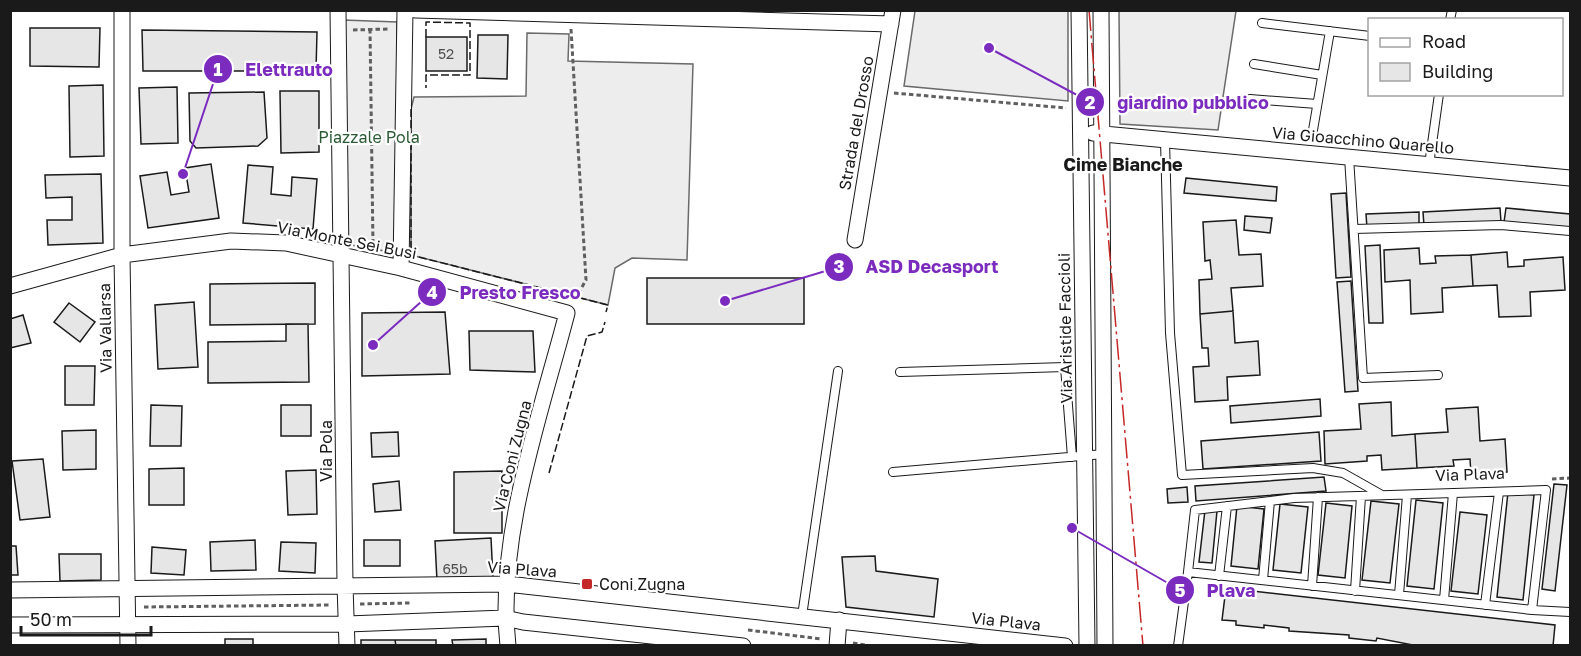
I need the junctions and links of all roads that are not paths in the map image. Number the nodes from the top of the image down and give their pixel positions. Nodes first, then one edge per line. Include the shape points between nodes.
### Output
1 (122, 10) edge
2 (338, 10) edge
3 (405, 10) edge
4 (415, 10) edge
5 (1079, 10) edge
6 (1101, 10) edge
7 (892, 17) edge
8 (1262, 23) dead end
9 (1330, 31) junction
10 (1368, 36) edge
11 (1254, 64) dead end
12 (1322, 75) junction
13 (1439, 96) edge
14 (1250, 99) dead end
15 (1317, 104) junction
16 (1313, 130) dead end
17 (1080, 133) junction
18 (1103, 134) junction
19 (1165, 140) junction
20 (1349, 157) junction
21 (1429, 165) junction
22 (1570, 178) edge
23 (1353, 229) junction
24 (1570, 231) edge
25 (855, 240) dead end
26 (122, 255) junction
27 (342, 257) junction
28 (401, 268) junction
29 (10, 286) edge
30 (567, 314) joint
31 (838, 371) dead end
32 (900, 372) dead end
33 (1438, 375) dead end
34 (1104, 454) junction
35 (1078, 456) junction
36 (893, 472) dead end
37 (1499, 492) junction
38 (1453, 493) junction
39 (1382, 495) junction
40 (1407, 495) junction
41 (1361, 496) junction
42 (1318, 497) junction
43 (1270, 501) junction
44 (1227, 506) junction
45 (1188, 572) junction
46 (1219, 576) junction
47 (1263, 580) junction
48 (507, 584) junction
49 (345, 585) junction
50 (1312, 586) junction
51 (127, 588) junction
52 (10, 590) edge
53 (1354, 591) junction
54 (1398, 595) junction
55 (1444, 600) junction
56 (1485, 605) junction
57 (1532, 610) junction
58 (1570, 612) edge
59 (802, 616) junction
60 (505, 618) junction
61 (839, 620) junction
62 (347, 624) junction
63 (10, 625) edge
64 (127, 625) junction
65 (128, 645) edge
66 (347, 645) edge
67 (508, 645) edge
68 (743, 645) edge
69 (837, 645) edge
70 (1065, 645) edge
71 (1087, 645) edge
72 (1105, 645) edge
73 (1178, 645) edge

1 - 26 street, Via Vallarsa
2 - 27 street
3 - 28 street
4 - 7 street
5 - 17 street, Via Aristide Faccioli
6 - 18 street
7 - 25 street, Strada del Drosso
8 - 9 lane
9 - 10 lane
9 - 12 lane
11 - 12 lane
12 - 15 lane
13 - 21 lane
14 - 15 lane
15 - 16 lane
17 - 18 street, Via Gioacchino Quarello
17 - 35 street, Via Aristide Faccioli
18 - 19 street, Via Gioacchino Quarello
18 - 34 street
19 - 20 street, Via Gioacchino Quarello
19 - 39 lane via 1170,333 1182,475 1313,468 1343,473
20 - 21 street, Via Gioacchino Quarello
20 - 23 lane
21 - 22 street, Via Gioacchino Quarello
23 - 24 lane via 1501,225
23 - 33 lane via 1363,378
26 - 27 street, Via Monte Sei Busi via 231,241 285,243
26 - 29 street, Via Monte Sei Busi
26 - 51 street, Via Vallarsa
27 - 28 street, Via Monte Sei Busi
27 - 49 street, Via Pola
28 - 30 street, Via Monte Sei Busi
30 - 48 street, Via Coni Zugna via 516,504
31 - 59 lane
32 - 35 lane via 1065,367
34 - 35 lane
34 - 72 street
35 - 36 lane
35 - 71 street, Via Aristide Faccioli
37 - 38 lane, Via Plava
37 - 56 lane
37 - 57 lane, Via Plava via 1546,490
38 - 40 lane, Via Plava
38 - 55 lane
39 - 40 lane, Via Plava
39 - 41 lane, Via Plava
40 - 54 lane
41 - 42 lane, Via Plava
41 - 53 lane
42 - 43 lane, Via Plava
42 - 50 lane
43 - 44 lane, Via Plava
43 - 47 lane
44 - 45 lane, Via Plava via 1195,510
44 - 46 lane
45 - 46 lane
45 - 73 lane, Via Plava
46 - 47 lane
47 - 50 lane
48 - 49 street, Via Plava
48 - 59 street, Via Plava
48 - 60 street, Via Coni Zugna
49 - 51 street, Via Plava
49 - 62 street, Via Pola
50 - 53 lane
51 - 52 street, Via Plava
51 - 64 street, Via Vallarsa
53 - 54 lane
54 - 55 lane
55 - 56 lane
56 - 57 lane
57 - 58 lane
59 - 61 street, Via Plava
60 - 62 street
60 - 67 street, Via Coni Zugna
60 - 68 street
61 - 69 street
61 - 70 street, Via Plava
62 - 64 street
62 - 66 street, Via Pola
63 - 64 street
64 - 65 street, Via Vallarsa

